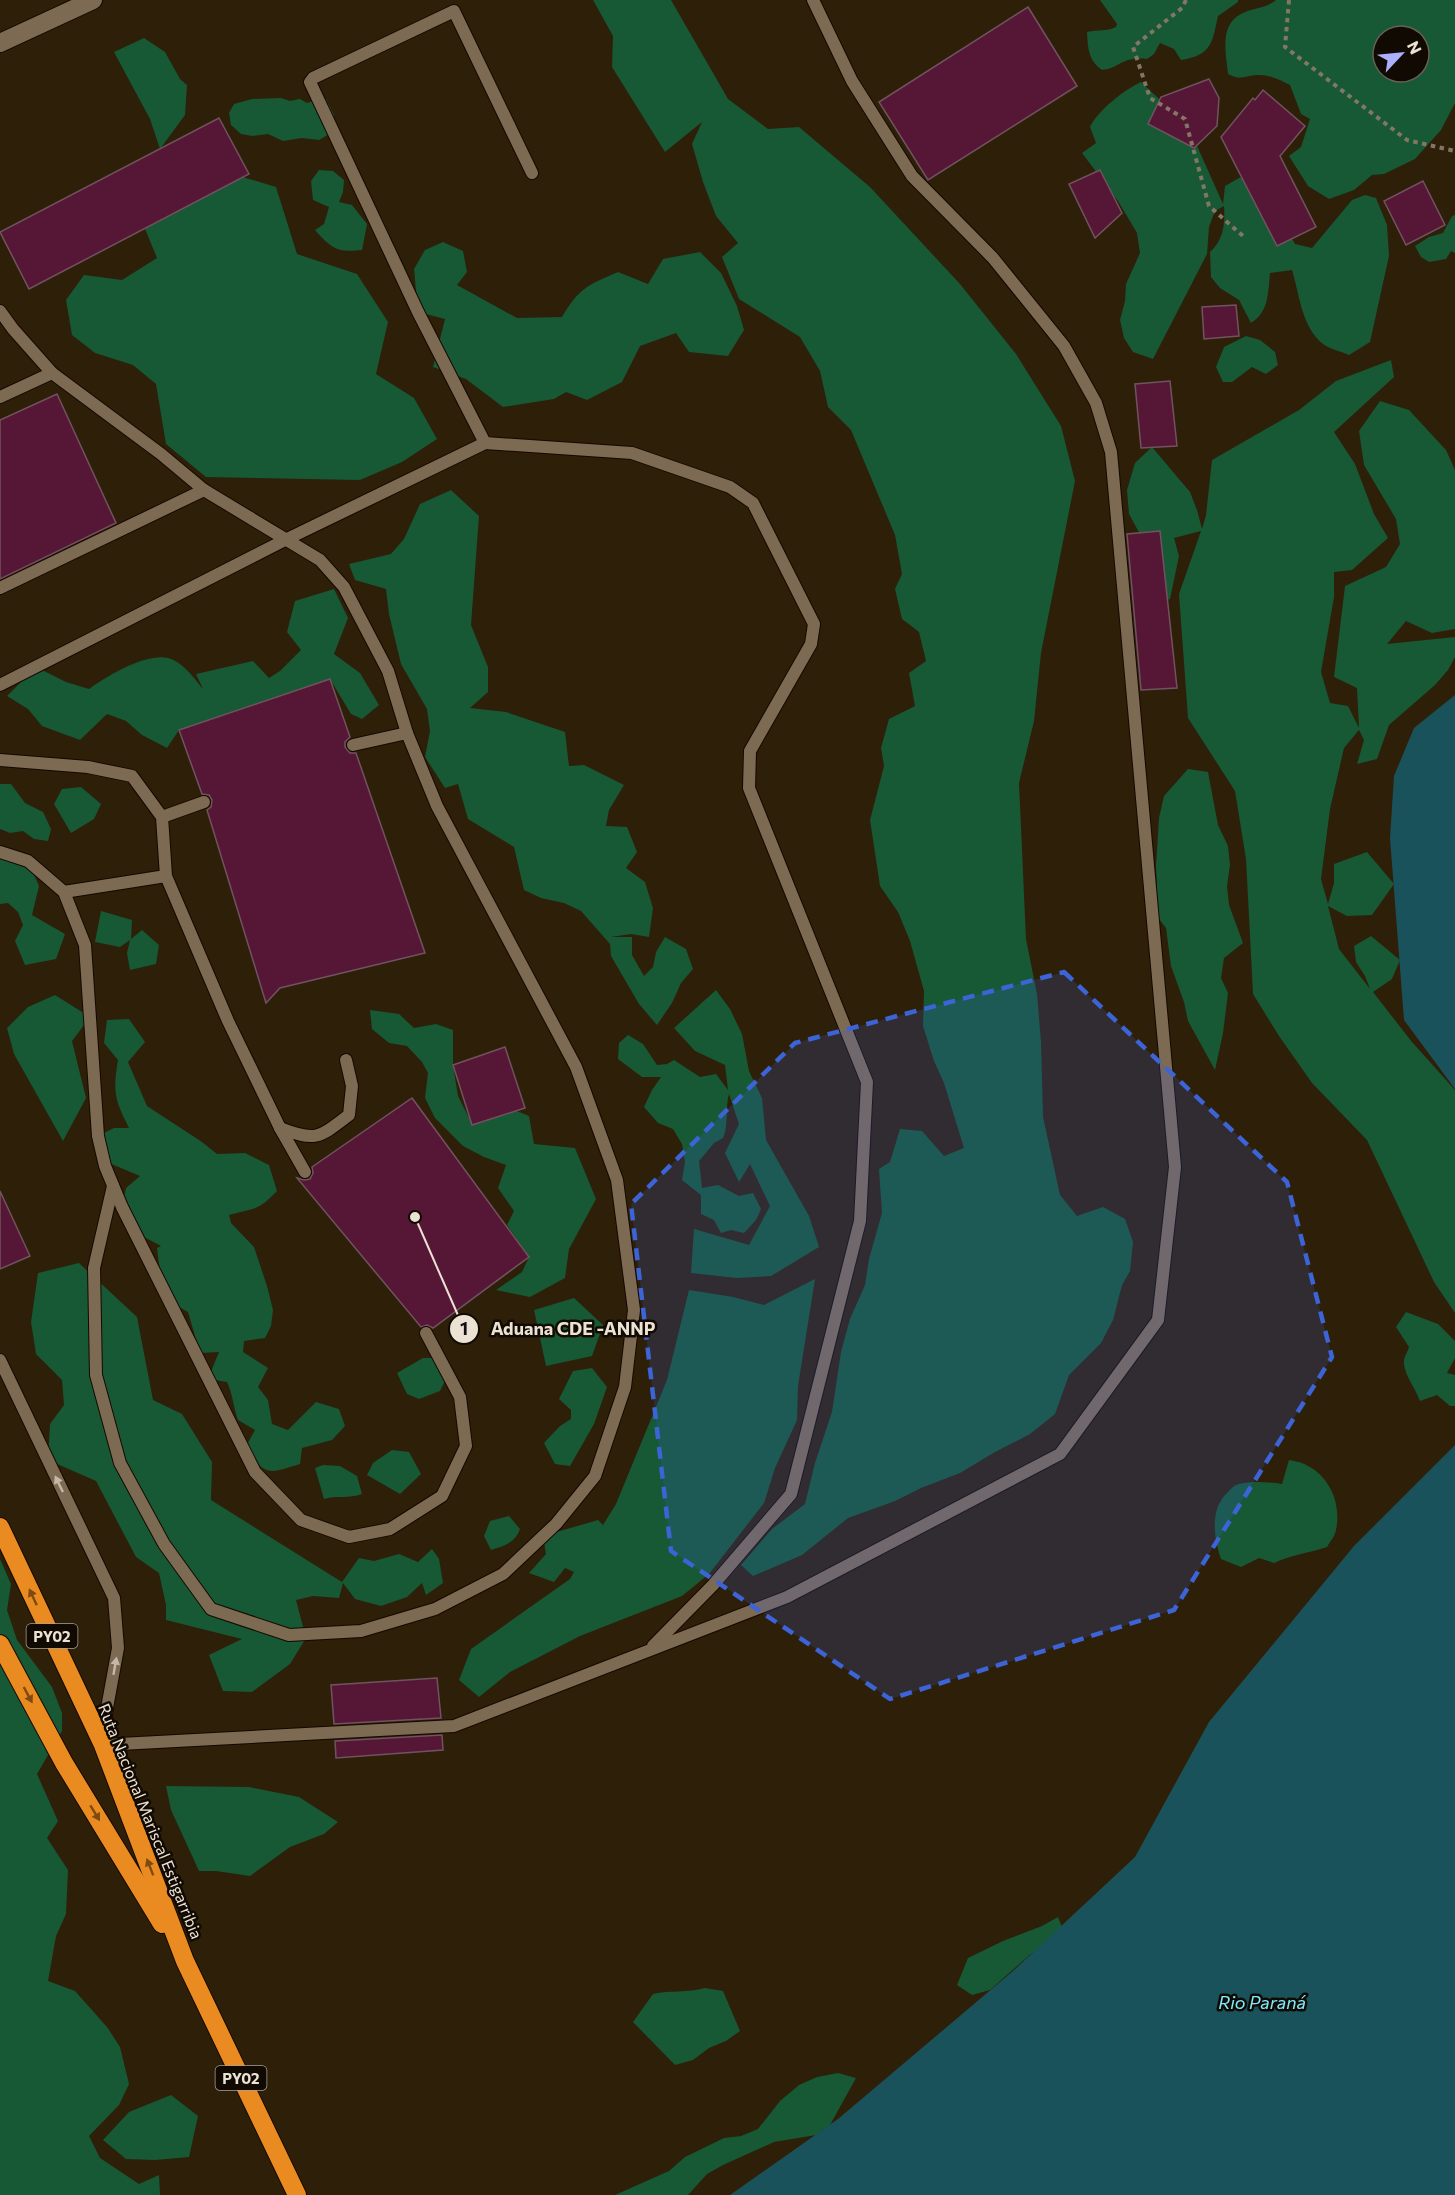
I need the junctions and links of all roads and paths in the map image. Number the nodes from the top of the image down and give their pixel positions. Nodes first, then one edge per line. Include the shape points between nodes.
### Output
1 (93, 0) edge
2 (813, 0) edge
3 (1186, 0) edge
4 (1289, 0) edge
5 (451, 6) edge
6 (0, 43) edge
7 (1455, 151) edge
8 (532, 173) dead end
9 (1243, 236) dead end
10 (0, 311) edge
11 (52, 373) junction
12 (0, 397) edge
13 (485, 443) junction
14 (204, 490) junction
15 (285, 540) junction
16 (0, 588) edge
17 (0, 685) edge
18 (407, 733) junction
19 (353, 745) dead end
20 (0, 760) edge
21 (204, 802) dead end
22 (162, 817) junction
23 (0, 852) edge
24 (166, 876) junction
25 (64, 892) junction
26 (346, 1060) dead end
27 (280, 1128) junction
28 (305, 1172) dead end
29 (113, 1186) junction
30 (426, 1333) dead end
31 (0, 1360) edge
32 (0, 1527) edge
33 (0, 1644) edge
34 (649, 1651) junction
35 (103, 1745) junction
36 (185, 1961) junction
37 (297, 2195) edge

1 - 6 street
2 - 34 lane via 852,81 912,176 993,258 1064,346 1096,403 1111,452 1175,1167 1158,1320 1060,1454 787,1597
3 - 9 path via 1182,8 1133,47 1150,98 1185,119 1209,206
4 - 7 path via 1285,47 1407,140
5 - 8 lane
5 - 13 lane via 310,82 418,312
10 - 11 lane
11 - 12 lane
11 - 14 lane
13 - 15 lane
13 - 34 lane via 632,453 730,487 753,503 814,624 811,644 750,751 749,788 867,1082 860,1221 791,1494 713,1585
14 - 15 lane
14 - 16 lane
15 - 17 lane
15 - 18 lane via 320,560 344,587 388,671
18 - 19 lane
18 - 29 lane via 437,806 576,1067 617,1180 633,1311 625,1387 595,1476 556,1524 503,1574 435,1609 361,1631 289,1635 211,1609 164,1544 120,1463 96,1375 94,1269
20 - 22 lane via 88,767 132,776
21 - 22 lane
22 - 24 lane
23 - 25 lane via 28,861
24 - 25 lane
24 - 27 lane via 228,1021
25 - 29 lane via 86,945 98,1136
26 - 27 lane via 352,1086 349,1115 324,1134 306,1138
27 - 28 lane
29 - 30 lane via 255,1472 301,1520 349,1537 390,1529 442,1496 466,1446 460,1398
35 -> 31 lane via 118,1648 114,1598
35 -> 32 highway, Ruta Nacional Mariscal Estigarribia / PY02
33 -> 36 highway, Ruta Nacional Mariscal Estigarribia / PY02 via 64,1763
34 - 35 lane via 454,1726
36 -> 35 highway, Ruta Nacional Mariscal Estigarribia / PY02
36 - 37 highway, PY02

